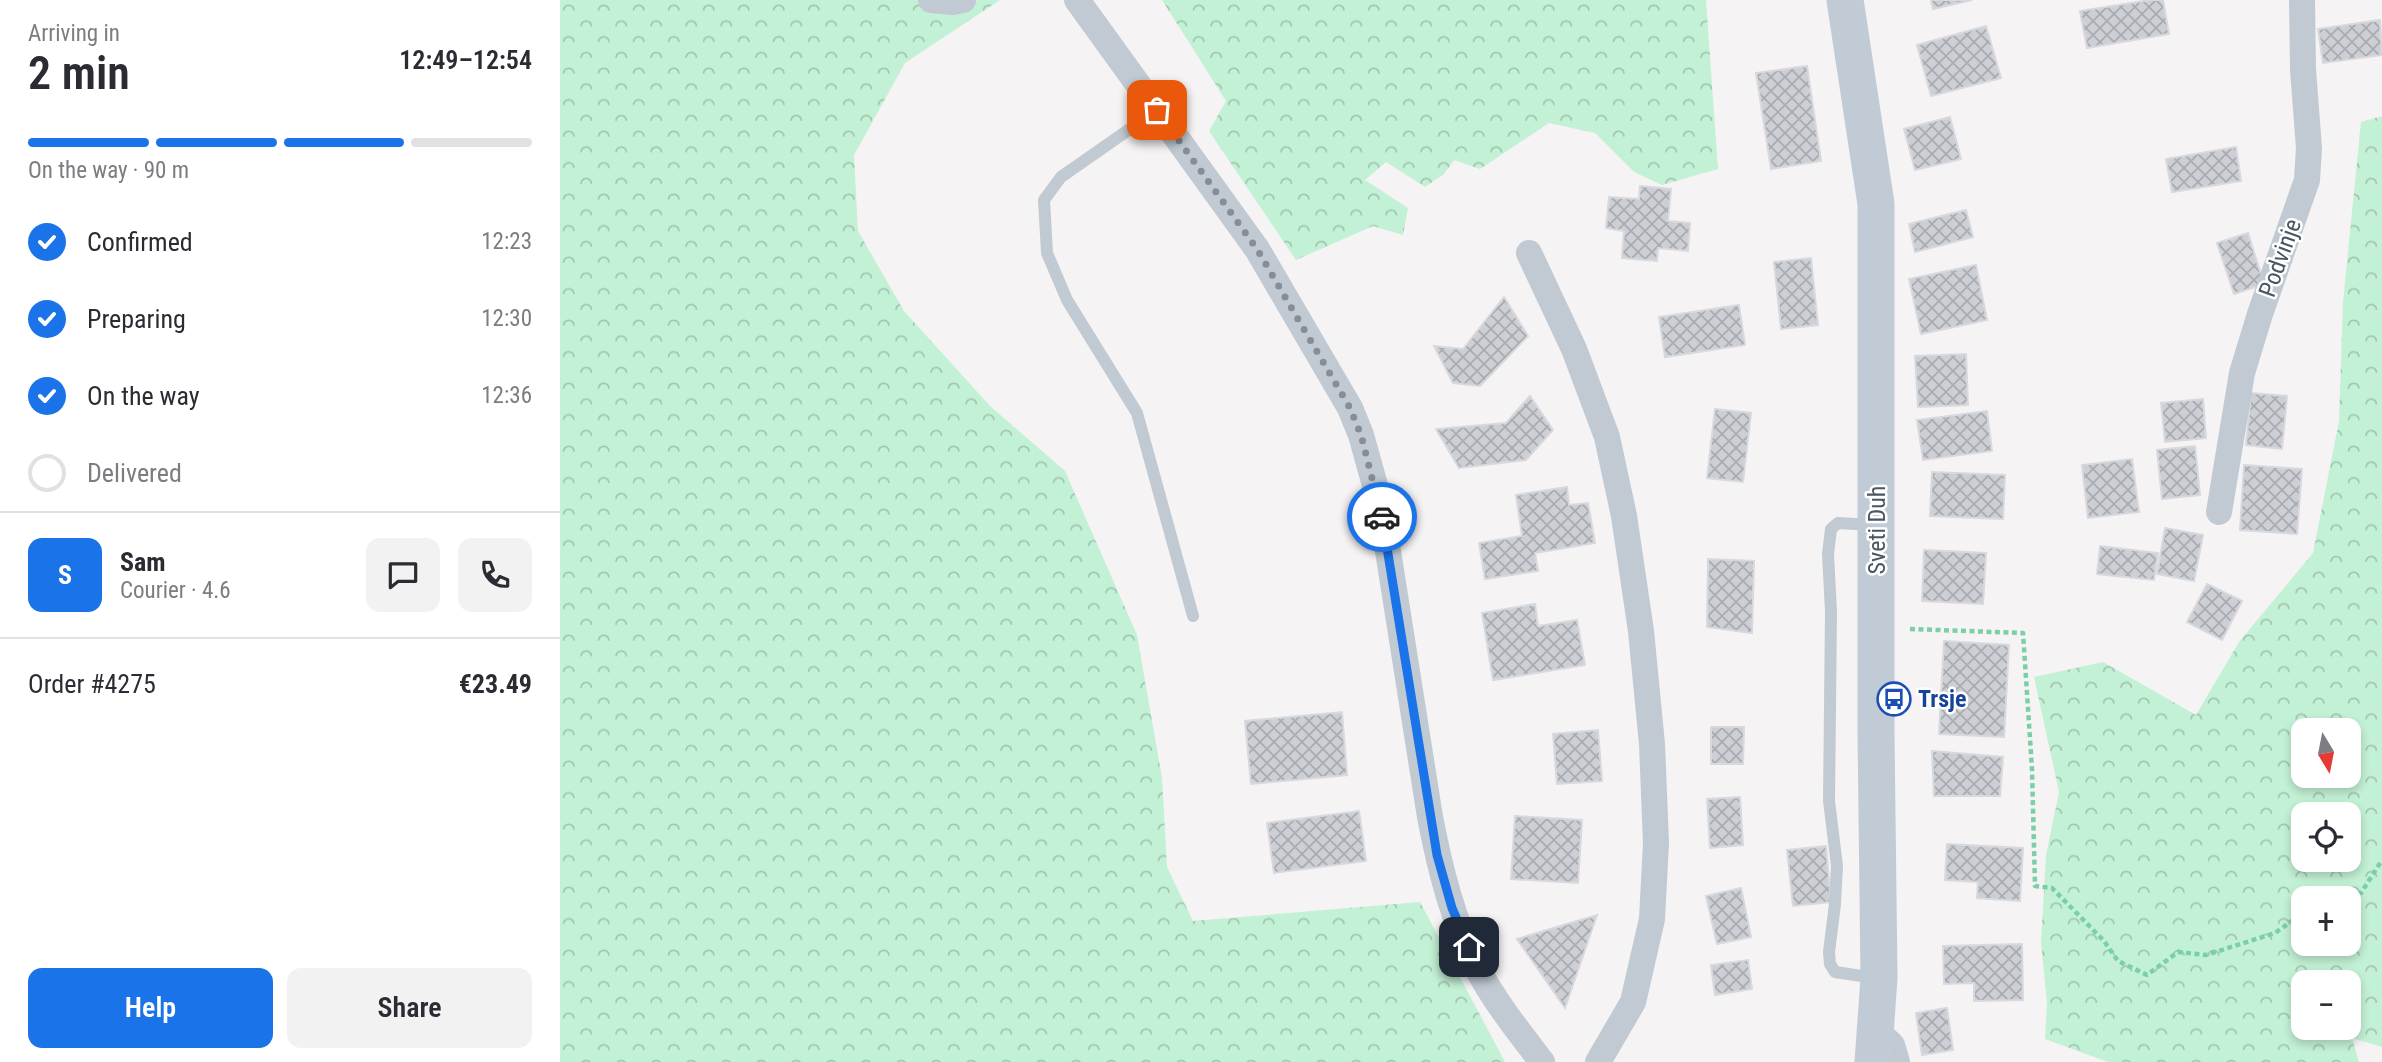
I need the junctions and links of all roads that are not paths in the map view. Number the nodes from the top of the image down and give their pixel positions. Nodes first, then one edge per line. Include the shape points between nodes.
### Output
1 (931, 0) edge
2 (963, 0) edge
3 (1077, 0) edge
4 (1844, 0) edge
5 (2302, 0) edge
6 (1157, 110) junction
7 (1530, 253) dead end
8 (2220, 512) dead end
9 (1877, 526) junction
10 (1193, 616) dead end
11 (1879, 978) junction
12 (1875, 1047) edge
13 (1542, 1062) edge
14 (1598, 1062) edge
15 (1896, 1062) edge

1 - 2 street
3 - 6 street
4 - 9 main road, Sveti Duh via 1876,204
5 - 8 street, Podvinje via 2307,180 2242,373
6 - 10 lane via 1061,177 1044,200 1047,253 1067,300 1137,413
6 - 13 street via 1257,249 1358,426 1381,507 1430,817 1452,908 1477,967
7 - 14 street via 1574,349 1607,437 1641,631 1652,744 1653,919 1633,1002
9 - 11 main road, Sveti Duh
9 - 11 lane via 1838,523 1831,529 1828,554 1832,612 1829,800 1837,866 1829,952 1835,972
11 - 12 main road, Sveti Duh
12 - 15 street via 1892,1045

